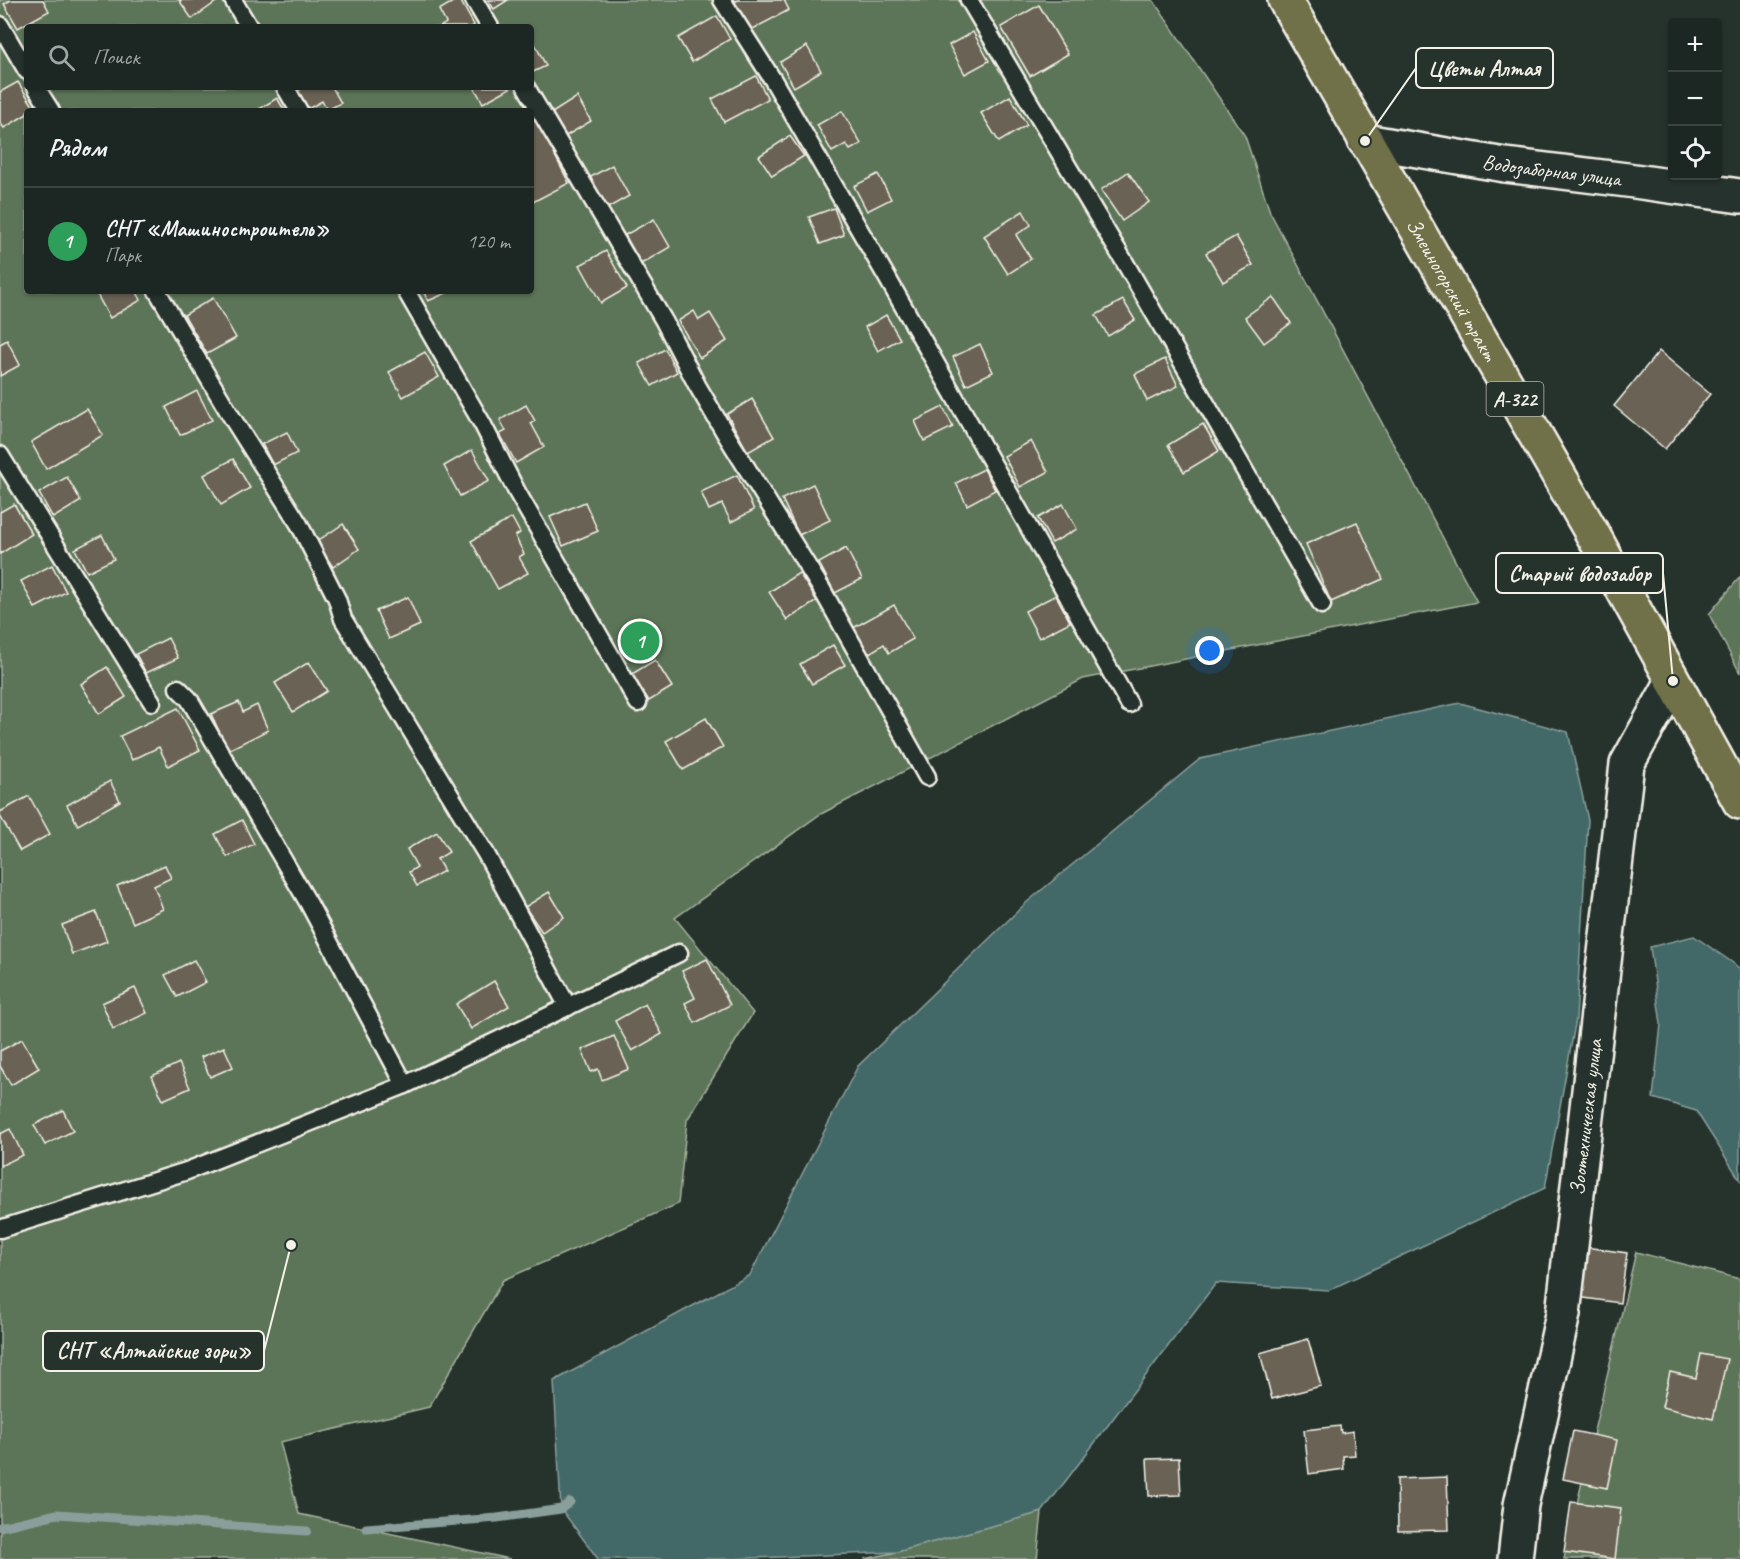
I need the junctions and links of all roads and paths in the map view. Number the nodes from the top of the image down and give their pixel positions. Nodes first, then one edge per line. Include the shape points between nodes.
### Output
1 (233, 0) edge
2 (474, 0) edge
3 (722, 0) edge
4 (969, 0) edge
5 (1285, 0) edge
6 (247, 24) edge
7 (488, 24) edge
8 (0, 25) edge
9 (24, 66) edge
10 (38, 90) edge
11 (287, 90) edge
12 (528, 90) edge
13 (49, 108) edge
14 (297, 108) edge
15 (1365, 141) junction
16 (1740, 196) edge
17 (159, 294) edge
18 (408, 294) edge
19 (0, 455) edge
20 (1322, 605) dead end
21 (1673, 681) junction
22 (178, 688) dead end
23 (152, 702) dead end
24 (638, 704) dead end
25 (1129, 704) dead end
26 (927, 777) dead end
27 (1740, 802) edge
28 (679, 953) dead end
29 (568, 1007) junction
30 (405, 1085) junction
31 (0, 1228) edge
32 (1515, 1559) edge

1 - 6 lane
2 - 7 lane
3 - 25 lane via 874,253
4 - 20 lane
5 - 15 highway, Змеиногорский тракт / А-322
8 - 9 lane
10 - 13 lane
11 - 14 lane
12 - 26 lane via 725,433 821,588
15 - 16 street, Водозаборная улица via 1504,165
15 - 21 highway, Змеиногорский тракт / А-322
17 - 29 lane via 299,524 343,619 486,854
18 - 24 lane
19 - 23 lane
21 - 27 highway, Змеиногорский тракт / А-322
21 - 32 street, Зоотехническая улица via 1627,764 1563,1314 1521,1505
22 - 30 lane via 189,699 309,904
28 - 29 lane
29 - 30 lane
30 - 31 lane via 188,1171

